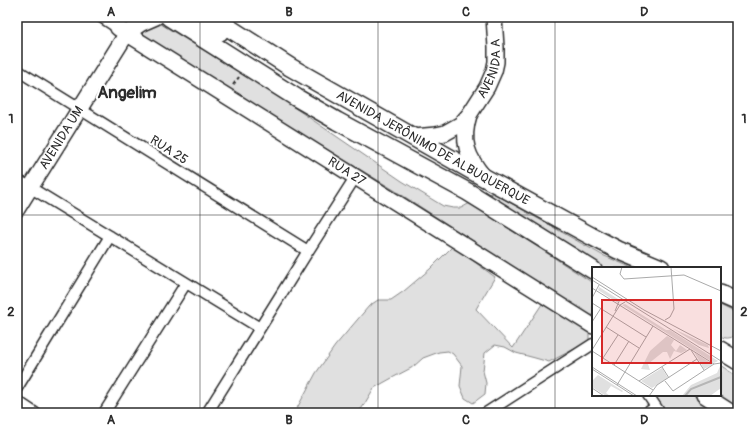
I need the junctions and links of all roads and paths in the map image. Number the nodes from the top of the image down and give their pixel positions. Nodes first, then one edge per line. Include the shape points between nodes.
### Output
1 (101, 17) edge
2 (156, 17) edge
3 (169, 17) edge
4 (195, 17) edge
5 (212, 17) edge
6 (494, 17) edge
7 (122, 26) edge
8 (246, 66) junction
9 (290, 67) junction
10 (17, 70) edge
11 (226, 95) junction
12 (76, 107) junction
13 (470, 115) junction
14 (414, 137) junction
15 (356, 176) junction
16 (485, 178) junction
17 (23, 188) edge
18 (17, 209) edge
19 (110, 236) junction
20 (308, 251) junction
21 (659, 267) edge
22 (592, 269) edge
23 (186, 283) junction
24 (592, 325) edge
25 (260, 328) junction
26 (592, 345) edge
27 (738, 346) edge
28 (721, 348) edge
29 (721, 349) edge
30 (738, 362) edge
31 (17, 388) edge
32 (649, 396) edge
33 (706, 396) edge
34 (17, 401) edge
35 (658, 410) edge
36 (35, 413) edge
37 (104, 413) edge
38 (208, 413) edge
39 (486, 413) edge
40 (647, 413) edge
41 (732, 413) edge

1 - 7 street, RUA 27
2 - 7 street, AVENIDA UM via 140,24
3 - 8 main road, AVENIDA JERÔNIMO DE ALBUQUERQUE
4 - 9 main road via 256,54
5 - 9 main road, AVENIDA JERÔNIMO DE ALBUQUERQUE
6 - 13 street, AVENIDA A via 494,71
7 - 11 street, RUA 27
7 - 12 street, AVENIDA UM
8 - 11 path
8 - 22 main road, AVENIDA JERÔNIMO DE ALBUQUERQUE via 317,110 468,192
9 - 14 main road, AVENIDA JERÔNIMO DE ALBUQUERQUE
10 - 12 street, RUA 25
11 - 15 street, RUA 27
12 - 17 street, AVENIDA UM
12 - 20 street, RUA 25
13 - 14 street, AVENIDA A via 461,124 445,133
13 - 16 street, AVENIDA A via 466,126 466,144 473,162
14 - 16 main road, AVENIDA JERÔNIMO DE ALBUQUERQUE
15 - 20 street
15 - 24 street, RUA 27
16 - 21 main road, AVENIDA JERÔNIMO DE ALBUQUERQUE via 618,250
17 - 18 street, AVENIDA UM
17 - 19 street
19 - 23 street
19 - 31 street
20 - 25 street
23 - 25 street
23 - 37 street
25 - 38 street
26 - 39 street
27 - 28 main road
29 - 30 main road
32 - 35 street
33 - 41 street
34 - 36 street
35 - 40 street

